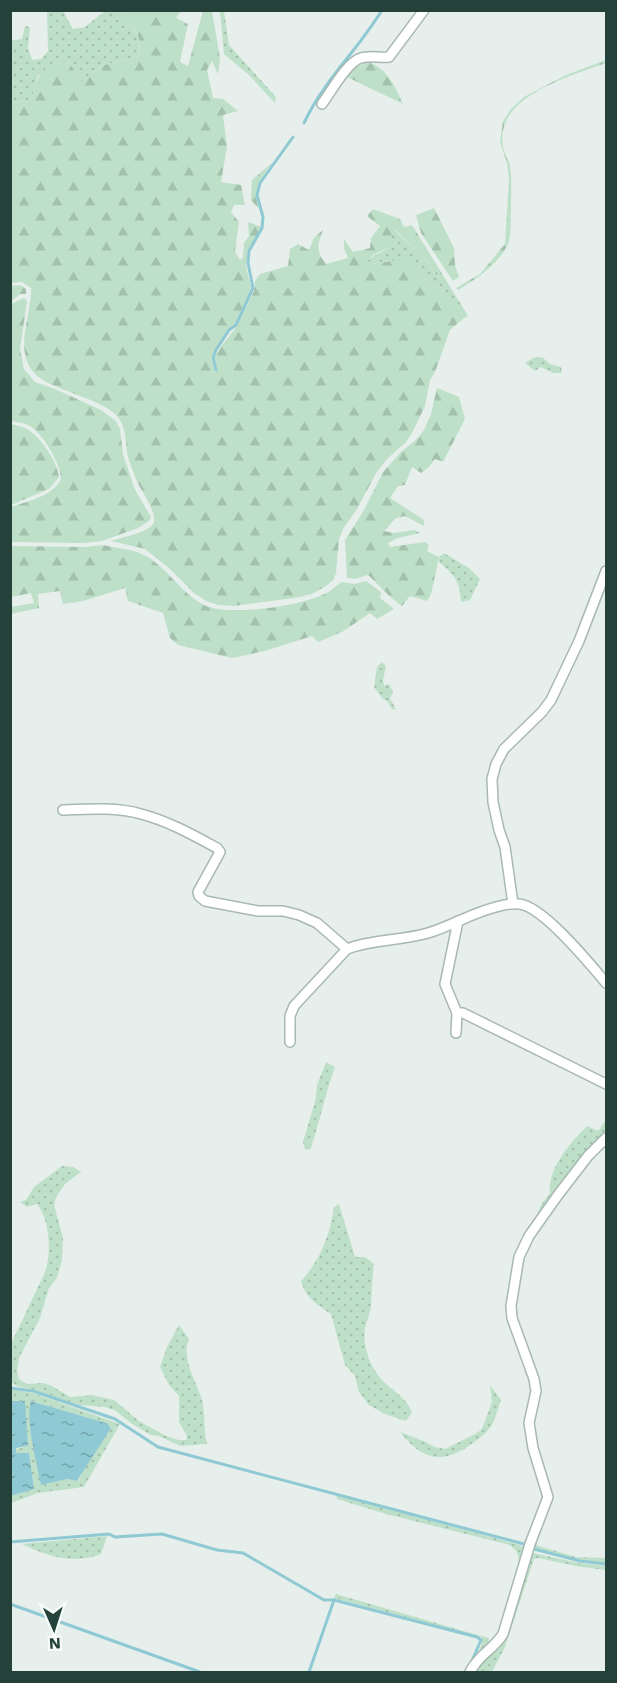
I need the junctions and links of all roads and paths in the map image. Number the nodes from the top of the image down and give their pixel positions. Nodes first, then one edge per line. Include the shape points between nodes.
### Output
1 (424, 10) edge
2 (322, 104) dead end
3 (606, 571) edge
4 (63, 810) dead end
5 (513, 904) junction
6 (458, 921) junction
7 (347, 949) junction
8 (606, 983) edge
9 (457, 1013) junction
10 (456, 1033) dead end
11 (290, 1042) dead end
12 (606, 1084) edge
13 (606, 1138) edge
14 (470, 1672) edge

1 - 2 street via 389,57 359,58
3 - 5 street via 558,688 542,712 504,749 496,764 493,802
4 - 7 street via 141,814 186,831 220,852 198,892 205,901 299,915 318,923
5 - 6 street
5 - 8 street via 536,911
6 - 7 street via 429,933
6 - 9 street via 446,984
7 - 11 street via 294,1006
9 - 10 street
9 - 12 street via 464,1013
13 - 14 street via 558,1195 519,1257 511,1306 534,1379 536,1390 529,1423 548,1497 503,1634

